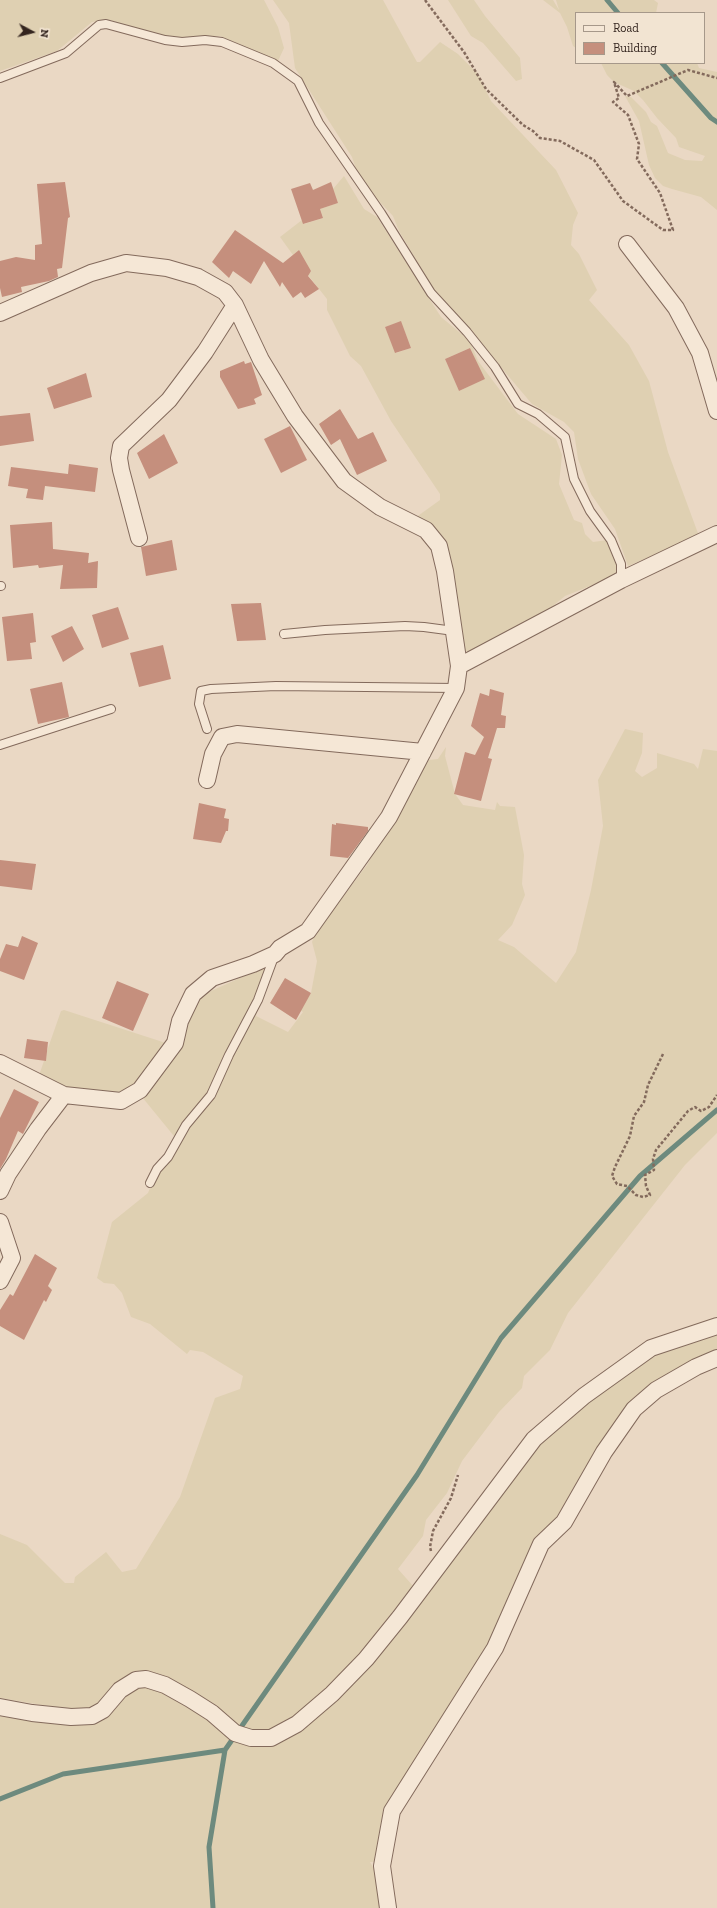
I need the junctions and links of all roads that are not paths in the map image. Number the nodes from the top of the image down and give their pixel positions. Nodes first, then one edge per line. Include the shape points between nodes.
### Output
1 (0, 78) edge
2 (627, 244) dead end
3 (235, 305) junction
4 (0, 313) edge
5 (717, 411) edge
6 (717, 534) edge
7 (139, 538) dead end
8 (620, 580) junction
9 (454, 631) junction
10 (284, 634) dead end
11 (458, 666) junction
12 (456, 688) junction
13 (111, 709) dead end
14 (207, 729) dead end
15 (0, 745) edge
16 (423, 752) junction
17 (207, 780) dead end
18 (275, 954) junction
19 (0, 1063) edge
20 (64, 1095) junction
21 (150, 1183) dead end
22 (0, 1191) edge
23 (0, 1222) edge
24 (0, 1281) edge
25 (717, 1326) edge
26 (717, 1358) edge
27 (0, 1707) edge
28 (388, 1908) edge

1 - 8 lane via 66,53 99,25 106,24 165,40 222,42 273,63 298,81 319,123 431,293 495,367 518,404 538,414 565,437 574,479 590,511 611,540 621,564
2 - 5 street via 676,308 700,353
3 - 4 street via 225,292 198,277 167,268 126,263 91,273
3 - 7 street via 205,352 169,400 121,446 121,470
3 - 9 street via 261,360 296,416 344,481 380,507 426,530 439,546 446,571
6 - 8 street
8 - 11 street
9 - 10 lane via 405,626
9 - 11 street
11 - 12 street
12 - 14 lane via 211,688 201,691 199,704
12 - 16 street
13 - 15 lane
16 - 17 street via 237,734 222,737 213,754
16 - 18 street via 389,817 308,931 280,948
18 - 20 street via 212,978 193,994 180,1021 175,1043 140,1090 120,1101
18 - 21 lane via 258,1000 229,1054 211,1095 186,1125 168,1158 157,1169
19 - 20 street
20 - 22 street via 38,1129 8,1174
23 - 24 street via 12,1258
25 - 27 street via 651,1348 584,1396 534,1439 366,1659 332,1694 297,1724 271,1738 251,1738 235,1733 212,1713 190,1699 165,1685 146,1679 136,1680 120,1690 103,1710 92,1716 71,1717
26 - 28 street via 696,1366 656,1390 634,1409 604,1452 564,1522 541,1544 495,1648 392,1811 382,1866

